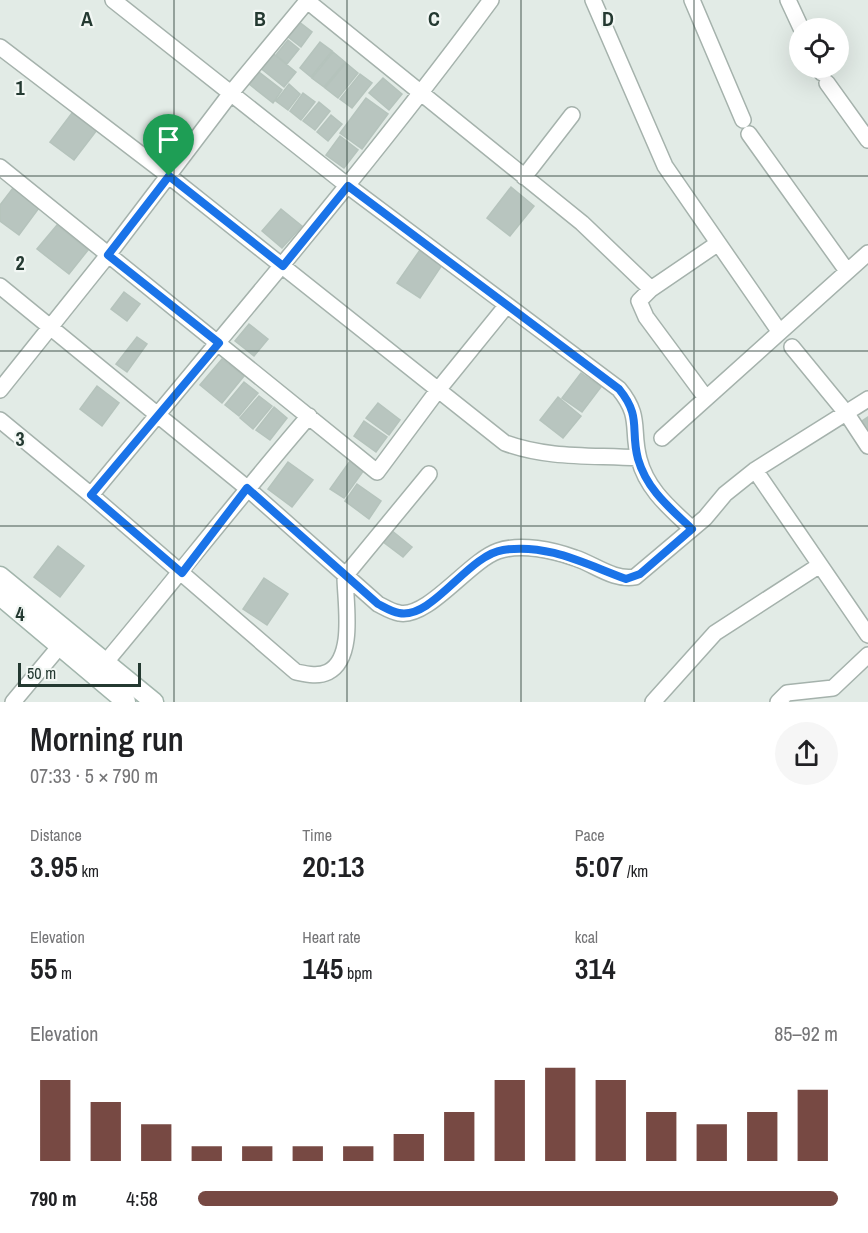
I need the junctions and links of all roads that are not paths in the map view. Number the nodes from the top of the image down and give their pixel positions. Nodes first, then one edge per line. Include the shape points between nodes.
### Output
1 (113, 0) edge
2 (307, 0) edge
3 (692, 0) edge
4 (788, 0) edge
5 (597, 1) edge
6 (485, 2) edge
7 (796, 18) edge
8 (0, 47) edge
9 (826, 78) edge
10 (423, 92) junction
11 (231, 93) junction
12 (572, 115) dead end
13 (868, 140) edge
14 (0, 167) edge
15 (169, 176) junction
16 (524, 177) junction
17 (348, 186) junction
18 (717, 244) junction
19 (868, 253) edge
20 (108, 255) junction
21 (283, 266) junction
22 (847, 272) junction
23 (0, 286) edge
24 (651, 289) junction
25 (507, 305) junction
26 (50, 327) junction
27 (779, 331) junction
28 (219, 343) junction
29 (792, 346) dead end
30 (0, 390) edge
31 (438, 390) junction
32 (706, 398) junction
33 (868, 399) edge
34 (847, 414) junction
35 (157, 415) junction
36 (309, 417) junction
37 (0, 420) edge
38 (662, 438) dead end
39 (868, 446) edge
40 (638, 458) junction
41 (755, 470) junction
42 (429, 474) dead end
43 (247, 488) junction
44 (91, 495) junction
45 (692, 529) junction
46 (820, 565) junction
47 (182, 573) junction
48 (0, 576) edge
49 (345, 576) junction
50 (0, 596) edge
51 (868, 634) edge
52 (59, 647) junction
53 (868, 655) edge
54 (105, 663) junction
55 (14, 702) edge
56 (126, 702) edge
57 (154, 702) edge
58 (655, 702) edge
59 (778, 702) edge

1 - 11 street
2 - 10 street
2 - 11 street
3 - 22 street via 746,127
4 - 7 street
5 - 18 street via 665,166
6 - 10 street
8 - 15 street
9 - 13 street
10 - 16 street
10 - 17 street
11 - 15 street
11 - 17 street
12 - 16 street
14 - 20 street
15 - 20 street
15 - 21 street
16 - 24 street via 582,223
17 - 21 street
17 - 25 street
18 - 24 street
18 - 27 street
19 - 22 street
20 - 26 street
20 - 28 street
21 - 28 street
21 - 31 street
22 - 27 street
23 - 26 street
24 - 32 street via 640,298 640,306
25 - 31 street
25 - 40 street via 619,389 632,405
26 - 30 street
26 - 35 street
27 - 32 street
28 - 35 street
28 - 36 street
29 - 34 street
31 - 36 street via 377,472
31 - 40 street via 506,443 530,452
32 - 38 street
33 - 34 street
34 - 39 street
34 - 41 street
35 - 43 street
35 - 44 street
36 - 43 street
37 - 44 street
40 - 45 street via 650,489
41 - 45 street
41 - 46 street
42 - 49 street
43 - 47 street
43 - 49 street
44 - 47 street
45 - 49 street via 640,574 626,579 576,558 533,548 500,550 480,560 417,610 400,614 378,604
46 - 51 street
46 - 58 street via 715,633
47 - 49 street via 296,672 315,675 328,672 338,663 347,640
47 - 54 street
48 - 54 main road
50 - 52 main road
52 - 55 street
52 - 56 main road
53 - 59 street via 833,688 787,693
54 - 57 main road

